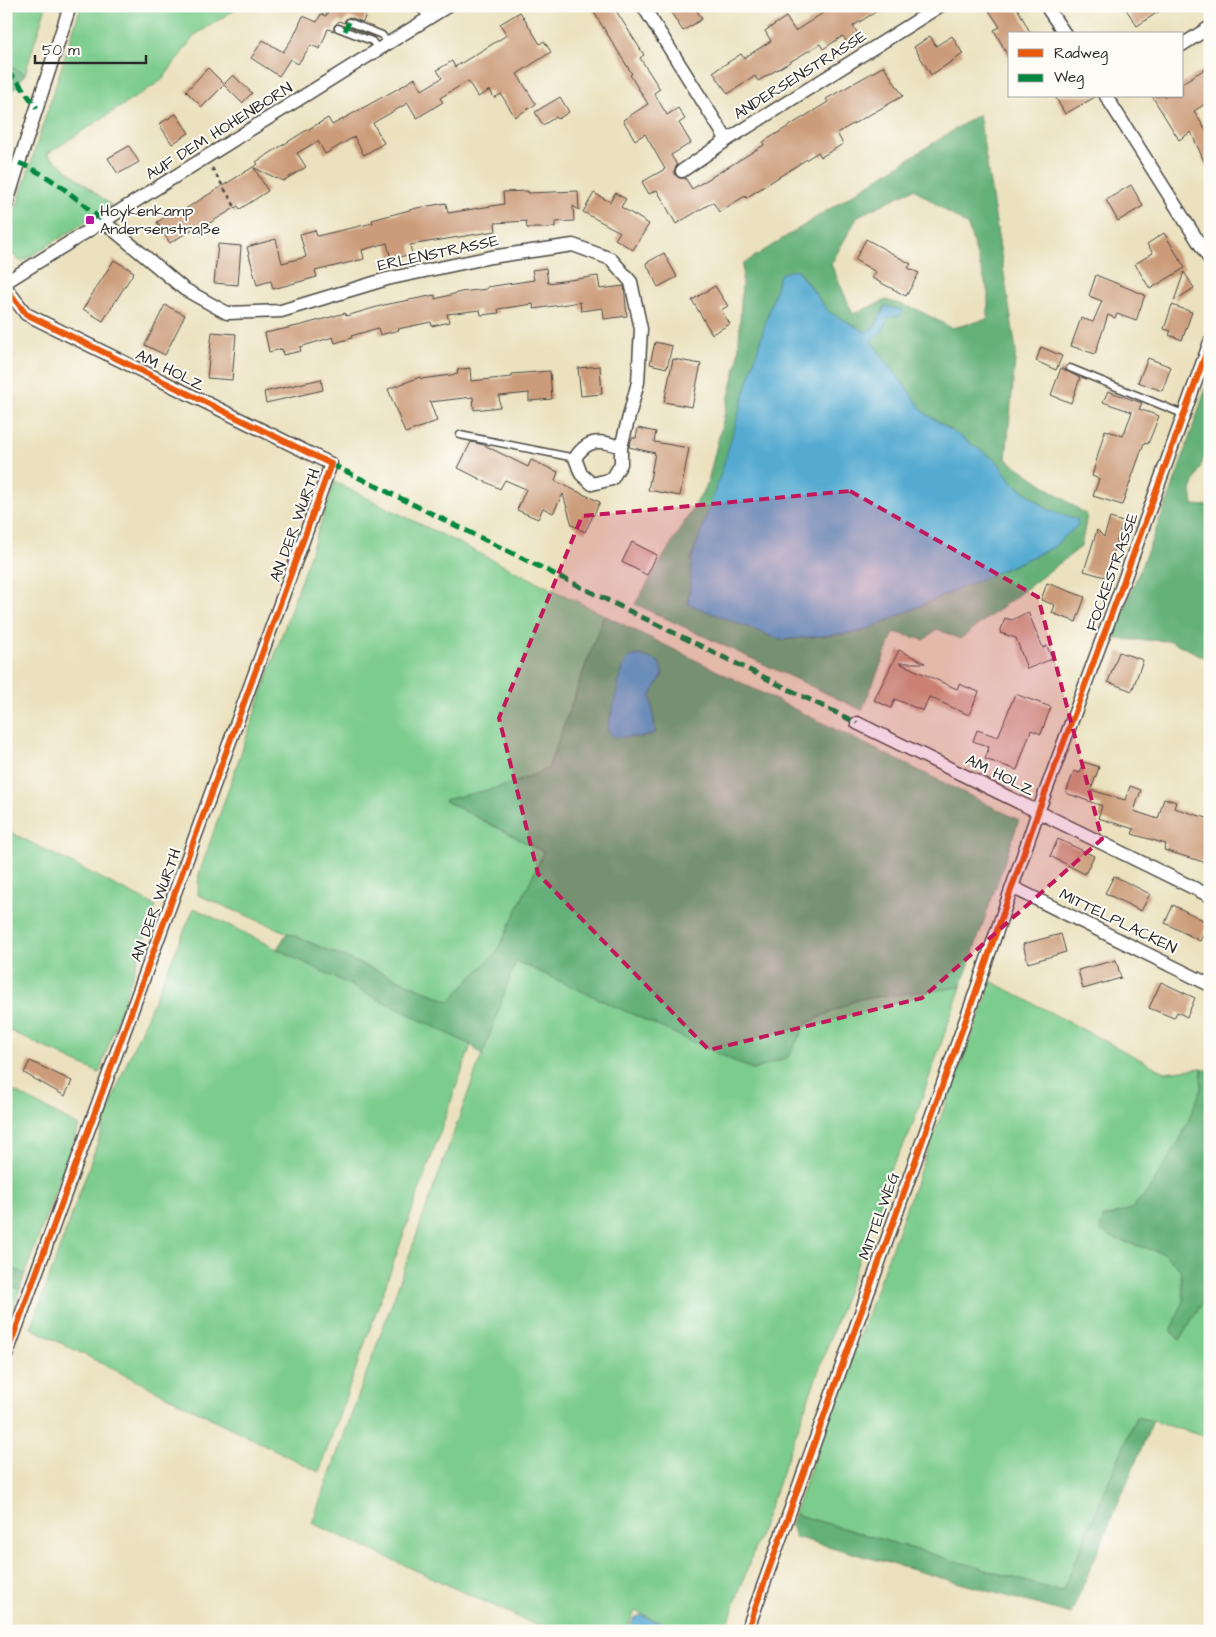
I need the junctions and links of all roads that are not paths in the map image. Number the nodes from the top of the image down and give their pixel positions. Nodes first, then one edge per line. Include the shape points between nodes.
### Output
1 (70, 6) edge
2 (412, 6) edge
3 (448, 6) edge
4 (643, 6) edge
5 (940, 6) edge
6 (1046, 6) edge
7 (428, 19) junction
8 (349, 22) dead end
9 (1210, 27) edge
10 (338, 28) dead end
11 (1064, 32) edge
12 (1184, 44) edge
13 (384, 47) junction
14 (1107, 98) edge
15 (727, 140) junction
16 (682, 171) dead end
17 (6, 206) edge
18 (104, 222) junction
19 (1210, 260) edge
20 (6, 282) edge
21 (6, 288) edge
22 (1210, 342) edge
23 (1070, 368) dead end
24 (1183, 414) junction
25 (460, 435) dead end
26 (621, 447) junction
27 (576, 458) junction
28 (332, 464) joint
29 (857, 723) dead end
30 (1038, 812) junction
31 (1012, 888) junction
32 (1210, 896) edge
33 (1210, 985) edge
34 (6, 1356) edge
35 (747, 1631) edge

1 - 17 street
2 - 7 lane via 422,10
3 - 7 street, AUF DEM HOHENBORN
4 - 15 street, ANDERSENSTRASSE
5 - 15 street, ANDERSENSTRASSE
6 - 11 street
7 - 13 street, AUF DEM HOHENBORN
8 - 13 lane via 382,35
9 - 12 street
10 - 13 lane
13 - 18 street, AUF DEM HOHENBORN
14 - 19 street
15 - 16 street, ANDERSENSTRASSE
18 - 20 street, AUF DEM HOHENBORN
18 - 26 street, ERLENSTRASSE via 184,289 227,313 281,311 388,279 491,257 573,245 611,259 631,282 641,329 638,382
21 - 28 street, AM HOLZ via 26,314
22 - 24 street, FOCKESTRASSE
23 - 24 lane
24 - 30 street, FOCKESTRASSE
25 - 27 lane
26 - 27 street via 605,442 587,444
26 - 27 street, ERLENSTRASSE via 621,464 612,479 592,484 581,474
28 - 34 street, AN DER WURTH
29 - 30 street, AM HOLZ
30 - 31 street, MITTELWEG
30 - 32 street, AM HOLZ
31 - 33 street, MITTELPLACKEN
31 - 35 street, MITTELWEG

